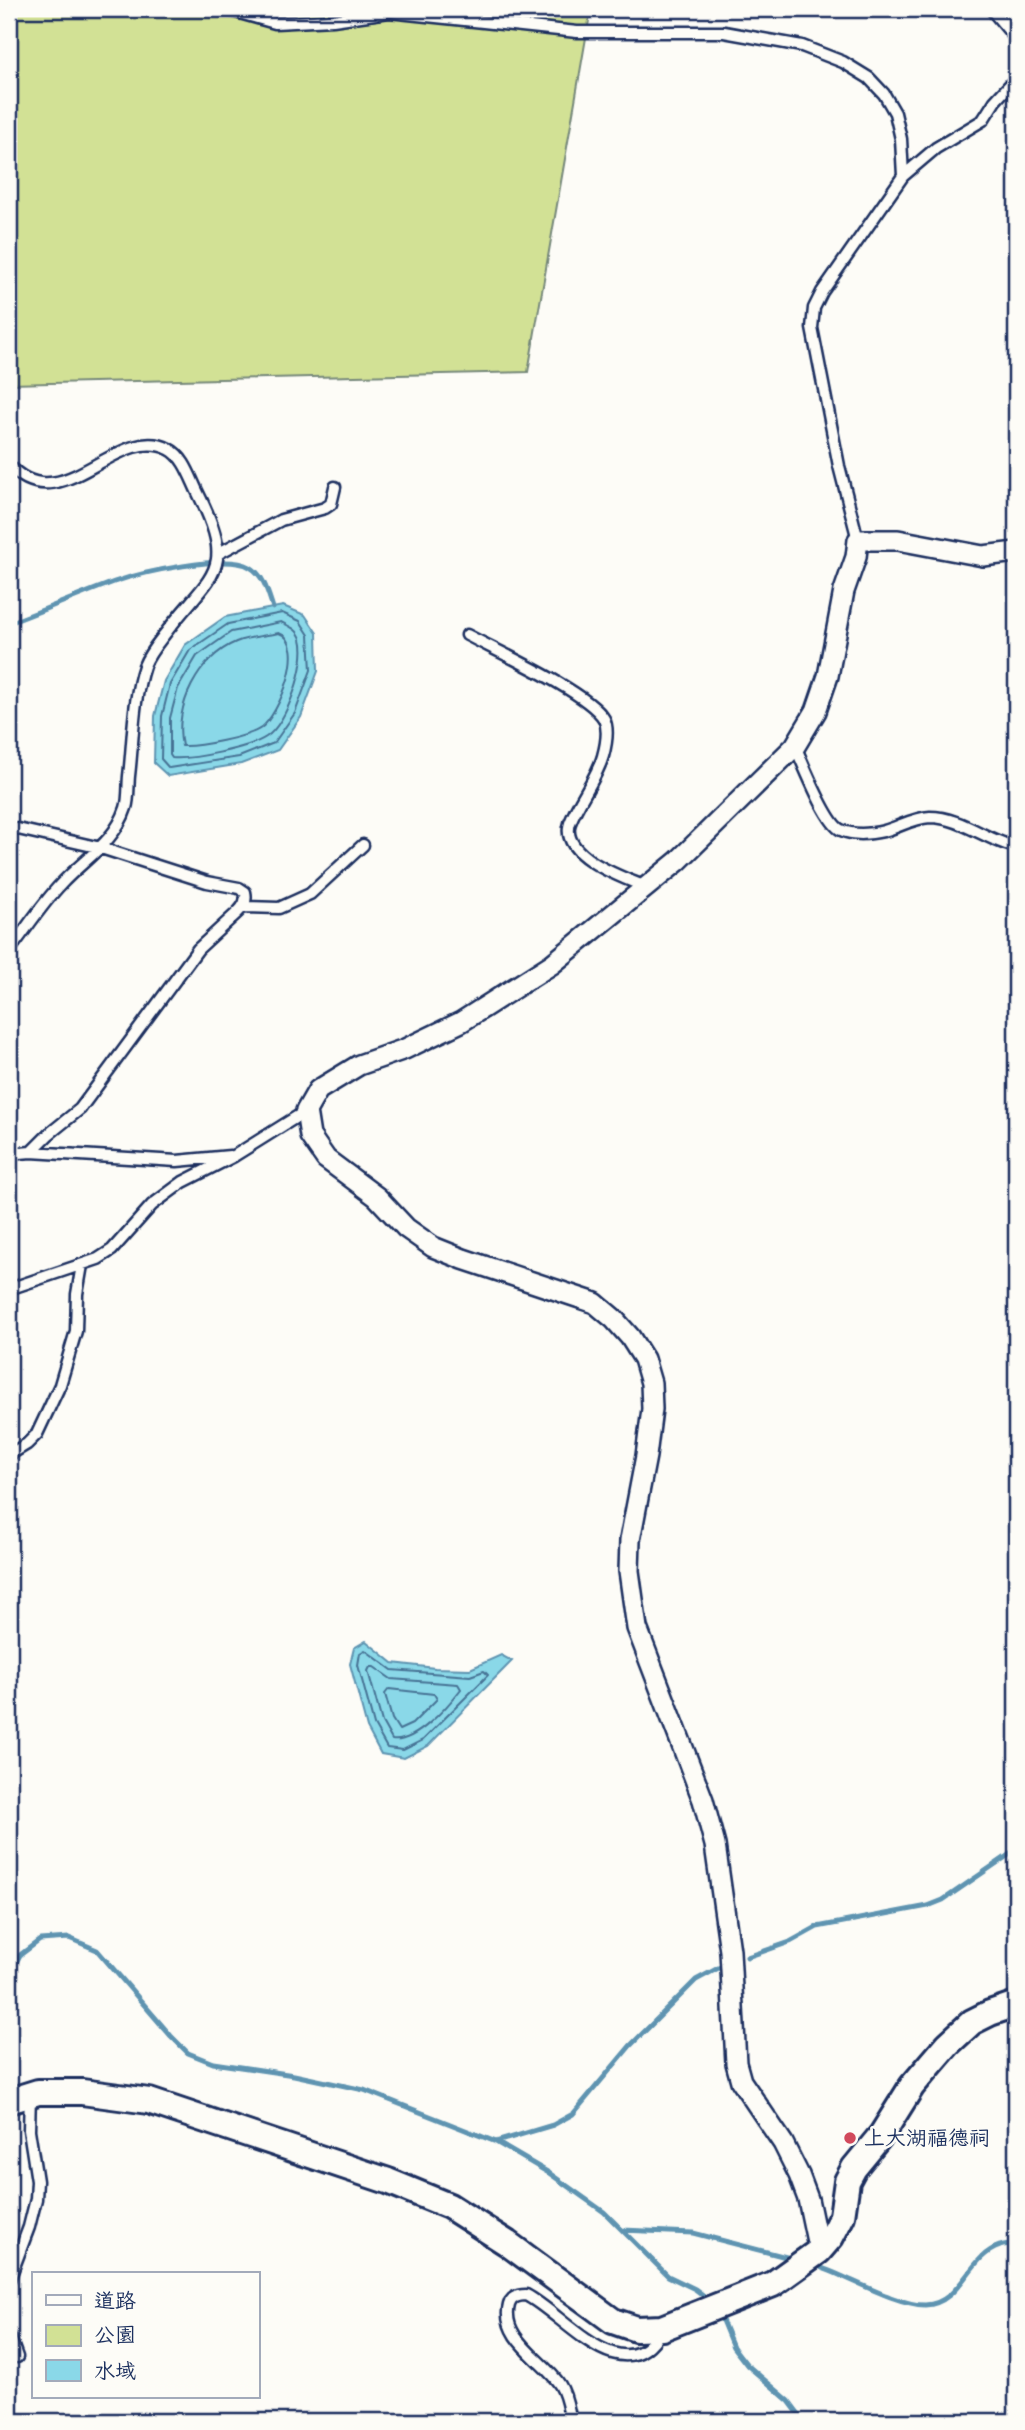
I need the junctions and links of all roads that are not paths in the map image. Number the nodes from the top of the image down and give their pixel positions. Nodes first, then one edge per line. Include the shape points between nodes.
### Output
1 (225, 9) edge
2 (991, 9) edge
3 (1016, 39) edge
4 (1016, 78) edge
5 (903, 176) junction
6 (9, 465) edge
7 (335, 487) dead end
8 (858, 540) junction
9 (1016, 552) edge
10 (219, 553) junction
11 (467, 635) dead end
12 (795, 746) junction
13 (9, 827) edge
14 (363, 845) dead end
15 (1016, 847) edge
16 (101, 848) junction
17 (646, 887) junction
18 (244, 906) junction
19 (9, 951) edge
20 (306, 1111) junction
21 (31, 1152) junction
22 (9, 1154) edge
23 (234, 1156) junction
24 (82, 1265) junction
25 (9, 1289) edge
26 (9, 1455) edge
27 (1016, 2004) edge
28 (19, 2098) edge
29 (820, 2250) junction
30 (9, 2280) edge
31 (662, 2329) junction
32 (9, 2335) edge
33 (17, 2357) dead end
34 (570, 2421) edge

1 - 5 lane via 275,23 389,12 577,32 724,32 802,46 843,62 884,94 895,113
2 - 3 lane
4 - 5 lane via 983,120 936,148
5 - 8 lane via 814,308 818,363
6 - 10 lane via 24,478 50,483 137,447 158,445 172,450 206,510
7 - 10 lane via 331,504 325,508 281,520
8 - 9 street via 898,540 983,556
8 - 12 street via 828,676 816,711
10 - 16 lane via 211,579 144,666 126,808
11 - 17 lane via 560,684 605,720 607,743 598,771 569,826 573,844 587,859
12 - 15 lane via 830,819 840,830 871,833 930,817 951,820
12 - 17 street via 721,821
13 - 16 lane
14 - 18 lane via 310,894 279,908
16 - 18 lane via 239,888 245,892
16 - 19 lane via 58,886
17 - 20 street via 552,964 461,1022 359,1065 318,1090
18 - 21 lane via 198,949 80,1110
20 - 23 lane
20 - 29 street via 310,1136 326,1159 377,1197 406,1228 433,1247 463,1259 594,1303 630,1336 644,1359 652,1409 629,1571 637,1629 703,1800 715,1845 730,1951 738,2072 799,2175
21 - 22 lane
21 - 23 lane via 177,1160
23 - 24 lane via 183,1182 152,1205 112,1250
24 - 25 lane
24 - 26 lane via 76,1331 60,1385 37,1434
27 - 29 street via 972,2022 912,2086 847,2181 842,2216
28 - 30 lane via 37,2181 29,2227
28 - 31 street via 38,2092 82,2092 149,2101 388,2181 449,2206 613,2321 636,2329
29 - 31 street via 773,2284
31 - 34 lane via 643,2353 618,2355 595,2346 526,2295 511,2299 513,2331 560,2385
32 - 33 lane

